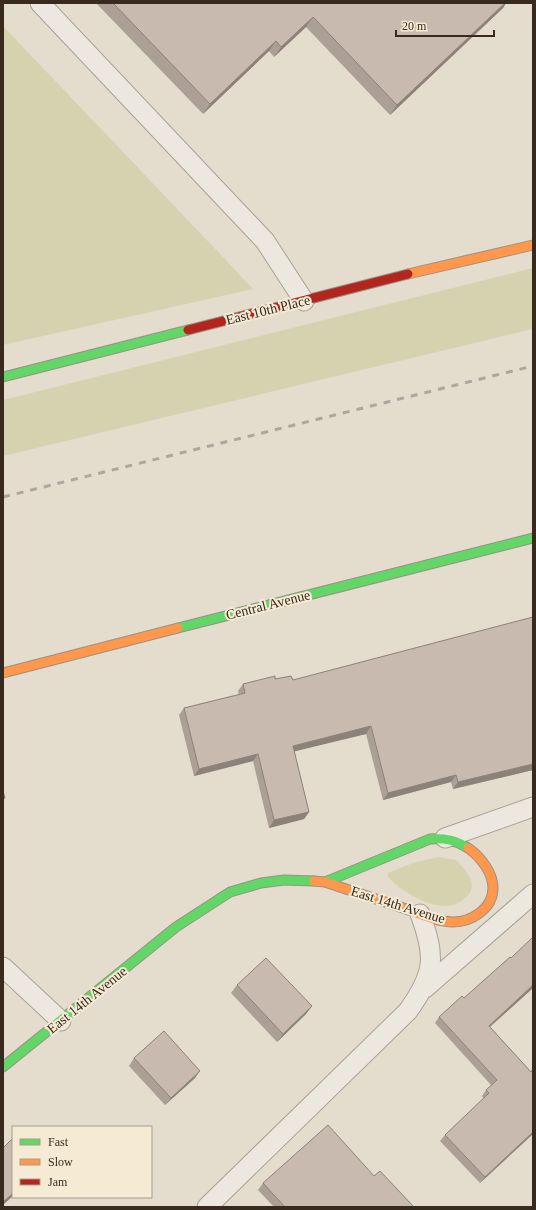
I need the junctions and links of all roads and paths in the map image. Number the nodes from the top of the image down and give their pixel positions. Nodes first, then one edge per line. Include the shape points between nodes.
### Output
1 (40, 3) edge
2 (533, 245) edge
3 (304, 301) junction
4 (3, 377) edge
5 (533, 538) edge
6 (3, 673) edge
7 (533, 807) edge
8 (445, 838) junction
9 (325, 882) junction
10 (533, 894) edge
11 (420, 914) junction
12 (3, 967) edge
13 (424, 989) junction
14 (61, 1021) junction
15 (3, 1067) edge
16 (207, 1207) edge

1 - 3 lane via 265,242
2 - 3 street, East 10th Place
3 - 4 street, East 10th Place
5 - 6 street, Central Avenue
7 - 8 lane
8 - 9 street, East 14th Avenue via 430,839 412,845
8 - 11 street, East 14th Avenue via 459,842 483,862 490,875 493,889 489,902 481,913 467,920 452,922
9 - 11 street, East 14th Avenue
9 - 14 street, East 14th Avenue via 276,881 230,892 176,927
10 - 13 lane
11 - 13 lane via 426,931 431,967
12 - 14 lane
13 - 16 lane via 408,1011
14 - 15 street, East 14th Avenue

